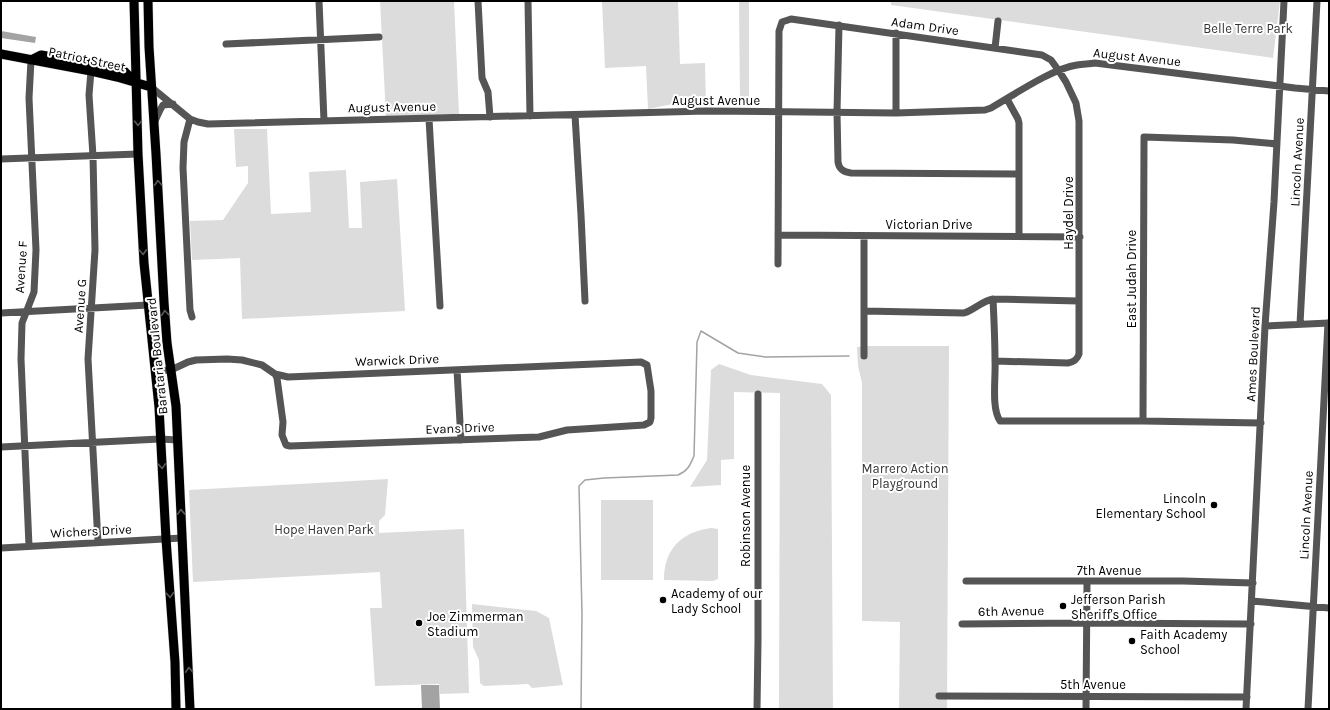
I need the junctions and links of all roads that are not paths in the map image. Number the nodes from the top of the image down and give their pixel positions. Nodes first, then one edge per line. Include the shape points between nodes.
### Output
1 (134, 1) edge
2 (148, 1) edge
3 (319, 1) edge
4 (478, 1) edge
5 (528, 1) edge
6 (1284, 1) edge
7 (1317, 1) edge
8 (998, 21) dead end
9 (839, 25) junction
10 (896, 33) junction
11 (379, 37) dead end
12 (321, 40) junction
13 (226, 44) dead end
14 (995, 48) junction
15 (136, 53) junction
16 (1, 54) edge
17 (31, 60) junction
18 (114, 68) junction
19 (91, 71) junction
20 (1059, 71) junction
21 (137, 84) junction
22 (1280, 85) junction
23 (152, 87) junction
24 (1313, 90) junction
25 (1329, 90) edge
26 (1007, 99) junction
27 (173, 104) junction
28 (779, 112) junction
29 (837, 112) junction
30 (896, 113) junction
31 (575, 115) junction
32 (530, 116) junction
33 (490, 117) junction
34 (190, 119) junction
35 (429, 119) junction
36 (324, 121) junction
37 (154, 123) junction
38 (1277, 144) junction
39 (138, 154) junction
40 (93, 156) junction
41 (31, 158) junction
42 (1, 159) edge
43 (1019, 174) junction
44 (778, 235) junction
45 (864, 236) junction
46 (1019, 236) junction
47 (1080, 237) junction
48 (778, 264) dead end
49 (993, 299) junction
50 (585, 301) dead end
51 (1079, 301) junction
52 (148, 305) junction
53 (440, 306) dead end
54 (92, 309) junction
55 (864, 311) junction
56 (27, 312) junction
57 (1, 314) edge
58 (192, 317) dead end
59 (1328, 323) edge
60 (1300, 324) junction
61 (1265, 326) junction
62 (864, 356) dead end
63 (996, 361) junction
64 (171, 370) junction
65 (457, 370) junction
66 (155, 371) junction
67 (275, 374) junction
68 (758, 394) dead end
69 (1143, 421) junction
70 (1261, 423) junction
71 (644, 424) joint
72 (160, 439) junction
73 (178, 440) junction
74 (461, 440) junction
75 (93, 442) junction
76 (24, 446) junction
77 (1, 447) edge
78 (182, 538) junction
79 (166, 539) junction
80 (98, 542) junction
81 (29, 546) junction
82 (1, 548) edge
83 (966, 581) dead end
84 (1087, 582) junction
85 (1253, 583) junction
86 (1252, 601) junction
87 (1313, 606) junction
88 (1329, 608) edge
89 (1087, 623) junction
90 (962, 624) dead end
91 (1251, 624) junction
92 (1086, 695) junction
93 (939, 696) dead end
94 (1247, 697) junction
95 (176, 709) edge
96 (190, 709) edge
97 (757, 709) edge
98 (1086, 709) edge
99 (1246, 709) edge
100 (1308, 709) edge

1 - 15 main road, Barataria Boulevard
2 - 23 main road, Barataria Boulevard
3 - 12 street
4 - 33 street via 482,78 488,92
5 - 32 street
6 - 22 street, Ames Boulevard
7 - 24 street, Lincoln Avenue
8 - 14 street
9 - 10 street, Adam Drive
9 - 28 street, Adam Drive via 791,19 782,22 779,31
9 - 29 street
10 - 14 street, Adam Drive
10 - 30 street
11 - 12 street
12 - 13 street
12 - 36 street
14 - 20 street, Adam Drive via 1042,55 1051,60
15 - 18 main road via 125,66
15 - 21 main road, Barataria Boulevard
16 - 17 main road, Patriot Street
17 - 18 main road, Patriot Street via 41,55
17 - 19 main road, Patriot Street
17 - 41 street, Avenue F
18 - 21 main road, Patriot Street via 123,70
19 - 21 main road, Patriot Street
19 - 40 street, Avenue G via 89,95
20 - 22 street, August Avenue via 1076,65 1095,63
20 - 26 street, August Avenue
20 - 47 street, Haydel Drive via 1076,103 1080,122
21 - 23 main road, Patriot Street
21 -> 39 main road, Barataria Boulevard
22 - 24 street, August Avenue
22 - 38 street, Ames Boulevard
23 - 27 street, August Avenue
23 - 37 main road, Barataria Boulevard
24 - 25 street, August Avenue
24 - 60 street, Lincoln Avenue
26 - 30 street, August Avenue via 985,110
26 - 43 street via 1019,123
27 - 34 street, August Avenue
27 - 37 street via 163,105
28 - 29 street, August Avenue
28 - 31 street, August Avenue via 706,111
28 - 44 street
29 - 30 street, August Avenue
29 - 43 street via 838,162 841,170 851,173
31 - 32 street, August Avenue
31 - 50 street
32 - 33 street, August Avenue
33 - 35 street, August Avenue
34 - 36 street, August Avenue via 208,124
34 - 58 street via 184,142 183,168
35 - 36 street, August Avenue
35 - 53 street
64 -> 37 main road, Barataria Boulevard via 164,302
38 - 61 street, Ames Boulevard
38 - 69 street, East Judah Drive via 1144,137
39 - 40 street
39 -> 52 main road, Barataria Boulevard
40 - 41 street
40 - 54 street, Avenue G via 95,250
41 - 42 street
41 - 56 street, Avenue F via 36,250 34,292
43 - 46 street
44 - 45 street, Victorian Drive
44 - 48 street
45 - 46 street, Victorian Drive
45 - 55 street
46 - 47 street, Victorian Drive
47 - 51 street, Haydel Drive
49 - 51 street
49 - 55 street via 964,313
49 - 63 street
51 - 63 street, Haydel Drive via 1080,348 1078,358 1074,362
52 - 54 street
52 - 66 main road, Barataria Boulevard
54 - 56 street
54 - 75 street, Avenue G via 88,359
55 - 62 street
56 - 57 street
56 - 76 street, Avenue F via 22,324 21,359
59 - 60 street
59 - 87 street, Lincoln Avenue
60 - 61 street
61 - 70 street, Ames Boulevard
63 - 69 street via 996,416 1000,421
64 - 66 street, Warwick Drive
64 - 67 street, Warwick Drive via 196,360 227,359 262,365
64 - 73 main road, Barataria Boulevard
65 - 67 street, Warwick Drive via 288,377
65 - 71 street, Warwick Drive via 641,362 647,365 651,391 651,418 650,422
65 - 74 street
66 - 72 main road, Barataria Boulevard
67 - 74 street, Evans Drive via 282,435 286,445
68 - 97 street, Robinson Avenue
69 - 70 street
70 - 85 street, Ames Boulevard
71 - 74 street, Evans Drive via 567,430 539,437
72 - 73 street
72 - 75 street
72 -> 79 main road, Barataria Boulevard
78 -> 73 main road, Barataria Boulevard
75 - 76 street
75 - 80 street, Avenue G
76 - 77 street
76 - 81 street, Avenue F
78 - 79 street, Wichers Drive
96 -> 78 main road, Barataria Boulevard
79 - 80 street, Wichers Drive
79 -> 95 main road, Barataria Boulevard
80 - 81 street, Wichers Drive
81 - 82 street, Wichers Drive
83 - 84 street, 7th Avenue
84 - 85 street, 7th Avenue
84 - 89 street
85 - 86 street, Ames Boulevard
86 - 87 street
86 - 91 street, Ames Boulevard
87 - 88 street
87 - 100 street, Lincoln Avenue
89 - 90 street, 6th Avenue
89 - 91 street, 6th Avenue
89 - 92 street
91 - 94 street, Ames Boulevard
92 - 93 street, 5th Avenue
92 - 94 street, 5th Avenue
92 - 98 street
94 - 99 street, Ames Boulevard

